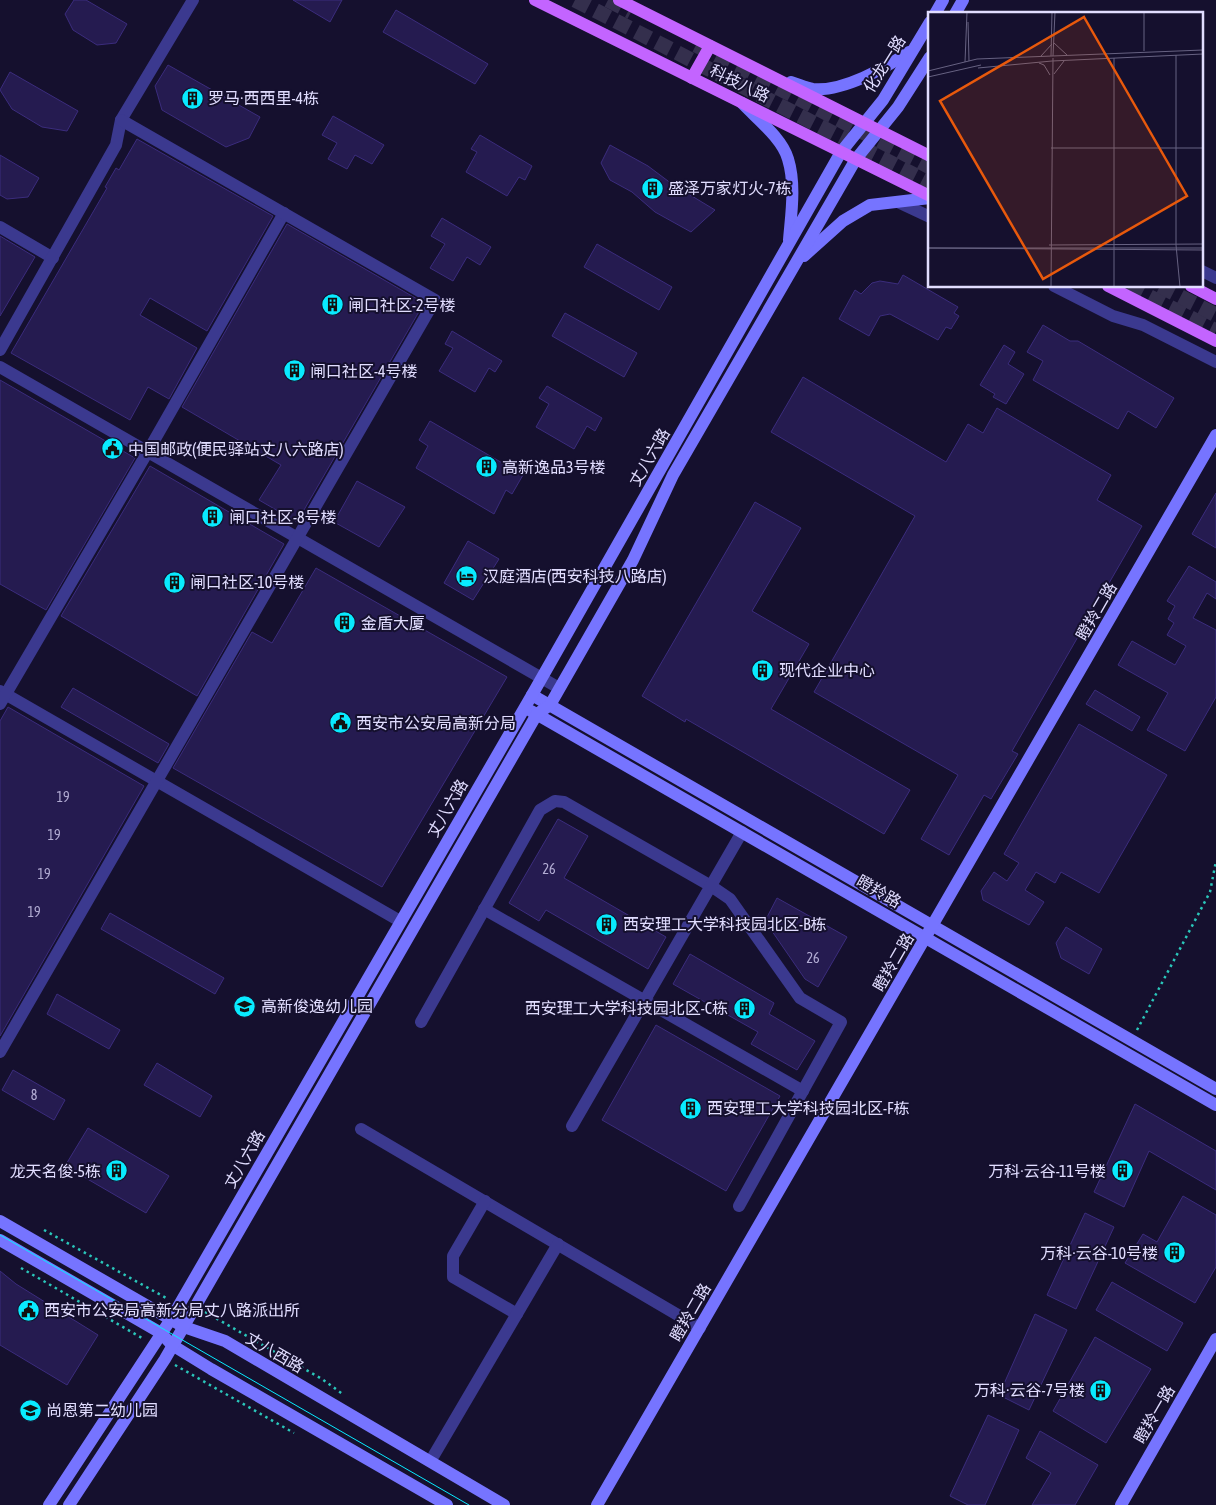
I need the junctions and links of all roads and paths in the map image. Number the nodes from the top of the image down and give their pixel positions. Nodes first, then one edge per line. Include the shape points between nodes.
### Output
1 (193, 0) edge
2 (535, 0) edge
3 (619, 0) edge
4 (943, 0) edge
5 (963, 0) edge
6 (936, 12) edge
7 (956, 12) edge
8 (928, 25) edge
9 (710, 46) junction
10 (913, 50) junction
11 (928, 60) edge
12 (770, 76) junction
13 (692, 78) junction
14 (740, 101) junction
15 (121, 120) junction
16 (864, 122) junction
17 (880, 131) junction
18 (841, 152) junction
19 (928, 155) edge
20 (856, 159) junction
21 (928, 196) edge
22 (928, 197) edge
23 (898, 202) junction
24 (284, 213) junction
25 (928, 217) edge
26 (0, 227) edge
27 (789, 243) junction
28 (53, 258) junction
29 (795, 264) junction
30 (1204, 272) edge
31 (1216, 278) edge
32 (1058, 288) edge
33 (1112, 288) edge
34 (1195, 288) edge
35 (1216, 299) edge
36 (1216, 341) edge
37 (0, 350) edge
38 (1216, 362) edge
39 (0, 367) edge
40 (1216, 435) edge
41 (147, 453) junction
42 (297, 539) junction
43 (541, 679) junction
44 (559, 688) junction
45 (532, 695) junction
46 (2, 696) edge
47 (550, 705) junction
48 (525, 707) junction
49 (537, 714) junction
50 (157, 780) junction
51 (742, 832) junction
52 (1216, 861) edge
53 (711, 886) junction
54 (484, 909) junction
55 (400, 921) junction
56 (929, 932) junction
57 (645, 1000) junction
58 (421, 1022) dead end
59 (1131, 1040) junction
60 (0, 1052) edge
61 (1216, 1089) edge
62 (803, 1090) junction
63 (1216, 1105) edge
64 (572, 1126) dead end
65 (361, 1128) dead end
66 (485, 1201) junction
67 (739, 1206) dead end
68 (0, 1221) edge
69 (0, 1240) edge
70 (558, 1244) junction
71 (517, 1314) junction
72 (171, 1319) junction
73 (184, 1326) junction
74 (700, 1328) junction
75 (161, 1333) junction
76 (1216, 1339) edge
77 (172, 1345) junction
78 (434, 1455) dead end
79 (49, 1505) edge
80 (69, 1505) edge
81 (447, 1505) edge
82 (504, 1505) edge
83 (598, 1505) edge
84 (1121, 1505) edge

1 - 15 street
2 - 13 main road, 科技八路
3 - 9 main road, 科技八路
4 - 6 main road
5 - 7 main road
8 - 10 main road, 化龙一路
9 - 12 main road, 科技八路
9 - 13 main road
10 - 12 main road via 882,70 833,86 814,89
10 - 16 main road, 化龙一路 via 882,100
11 - 17 main road
12 - 16 main road, 科技八路
13 - 14 main road, 科技八路
14 - 18 main road, 科技八路
14 - 27 main road via 778,141 788,159 792,185
15 - 24 street
15 - 28 street via 116,146
16 - 17 main road, 科技八路
16 - 18 main road, 丈八六路
17 - 19 main road, 科技八路
17 - 20 main road, 丈八六路
18 - 20 main road, 科技八路
18 - 27 main road, 丈八六路
20 - 21 main road, 科技八路
20 - 29 main road, 丈八六路
22 - 23 main road
23 - 25 street
23 - 29 main road via 870,205 843,221
24 - 41 street
24 - 42 street via 435,300
26 - 28 street
27 - 43 main road, 丈八六路
28 - 37 street
29 - 44 main road, 丈八六路 via 673,475 633,560
30 - 31 street
32 - 38 street via 1112,316 1143,325
33 - 36 main road
34 - 35 main road
39 - 41 street
40 - 56 main road, 瞪羚二路
41 - 42 street
41 - 46 street
42 - 43 street
42 - 50 street
43 - 44 street
43 - 45 main road, 丈八六路
44 - 47 main road, 丈八六路
45 - 47 main road, 瞪羚路
45 - 48 main road, 丈八六路
46 - 50 street
47 - 49 main road, 丈八六路
47 - 56 main road, 瞪羚路
48 - 49 main road, 瞪羚路
48 - 55 main road, 丈八六路
49 - 51 main road, 瞪羚路
49 - 73 main road, 丈八六路
50 - 55 street
50 - 60 street
51 - 53 street
51 - 56 main road, 瞪羚路
52 - 59 path via 1210,892
53 - 54 street via 564,802 555,801 540,810
53 - 57 street
53 - 62 street via 730,899 800,998 841,1022
54 - 57 street
54 - 58 street
55 - 72 main road, 丈八六路
56 - 59 main road, 瞪羚路
56 - 63 main road, 瞪羚路
56 - 74 main road, 瞪羚二路
57 - 62 street
57 - 64 street
59 - 61 main road, 瞪羚路
62 - 67 street
65 - 66 street
66 - 70 street
66 - 71 street via 453,1256 453,1277
68 - 72 main road, 丈八西路
69 - 75 main road
70 - 71 street
70 - 74 street
71 - 78 street
72 - 73 main road, 丈八西路
72 - 75 main road, 丈八六路
73 - 77 main road, 丈八六路
73 - 82 main road, 丈八西路 via 225,1342
74 - 83 main road, 瞪羚二路
75 - 77 main road
75 - 79 main road, 丈八六路
76 - 84 main road, 瞪羚一路
77 - 80 main road, 丈八六路
77 - 81 main road

